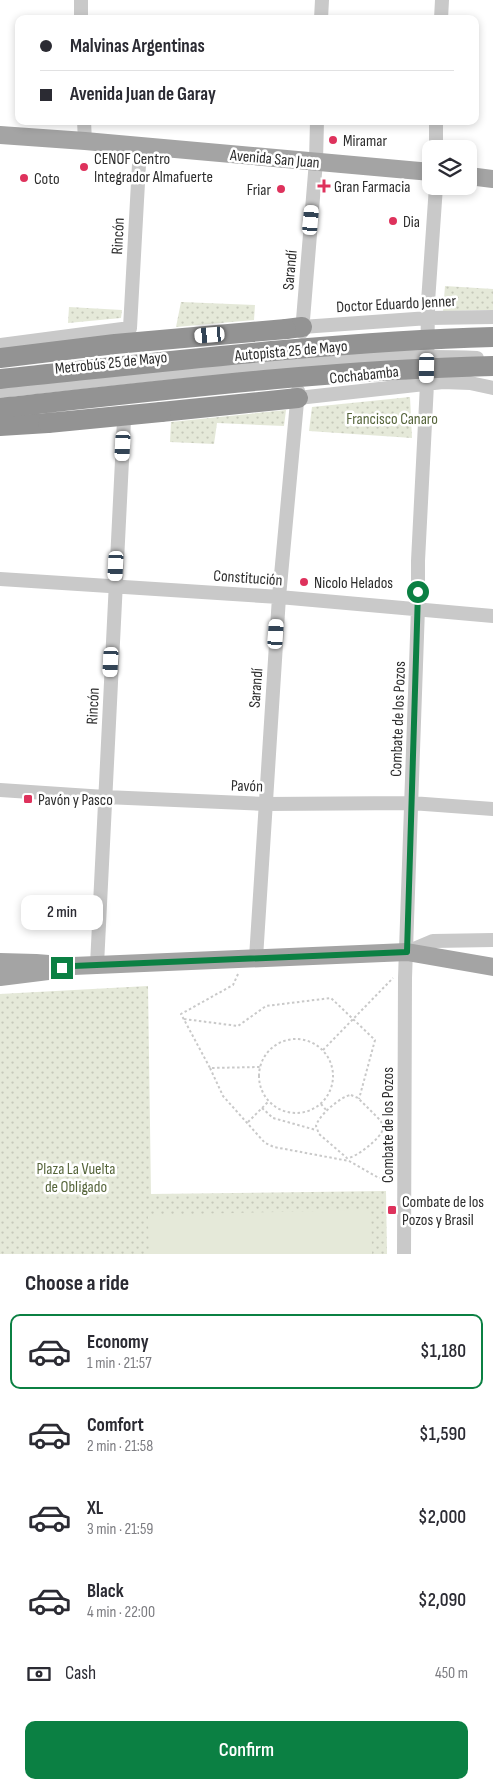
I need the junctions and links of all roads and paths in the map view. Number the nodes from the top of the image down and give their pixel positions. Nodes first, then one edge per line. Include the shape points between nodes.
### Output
1 (81, 0) edge
2 (322, 0) edge
3 (442, 0) edge
4 (81, 15) edge
5 (321, 15) edge
6 (441, 15) edge
7 (84, 125) edge
8 (317, 125) edge
9 (436, 125) edge
10 (0, 135) edge
11 (436, 140) edge
12 (84, 141) junction
13 (140, 146) junction
14 (316, 161) junction
15 (422, 171) edge
16 (477, 177) edge
17 (493, 179) edge
18 (435, 195) edge
19 (493, 317) edge
20 (429, 318) junction
21 (296, 329) junction
22 (493, 337) edge
23 (0, 344) edge
24 (342, 345) junction
25 (0, 358) edge
26 (493, 359) edge
27 (493, 366) edge
28 (225, 367) junction
29 (0, 379) edge
30 (427, 384) junction
31 (493, 388) edge
32 (0, 391) edge
33 (298, 394) junction
34 (0, 408) edge
35 (124, 420) dead end
36 (0, 426) edge
37 (0, 579) edge
38 (115, 585) junction
39 (279, 597) junction
40 (418, 608) junction
41 (493, 616) edge
42 (0, 790) edge
43 (105, 797) junction
44 (411, 803) junction
45 (265, 804) junction
46 (493, 809) edge
47 (493, 940) edge
48 (248, 958) junction
49 (407, 958) junction
50 (0, 962) edge
51 (96, 965) junction
52 (73, 966) junction
53 (493, 968) edge
54 (0, 969) edge
55 (0, 977) edge
56 (184, 1019) junction
57 (353, 1019) junction
58 (323, 1050) junction
59 (261, 1067) junction
60 (210, 1068) junction
61 (359, 1099) junction
62 (269, 1101) junction
63 (321, 1104) junction
64 (262, 1108) junction
65 (327, 1111) junction
66 (247, 1123) junction
67 (317, 1130) junction
68 (347, 1159) junction
69 (404, 1179) junction
70 (404, 1254) edge

1 - 4 street
2 - 5 street
3 - 6 street
7 - 12 street
8 - 14 street, Sarandí
9 - 11 street
10 - 12 main road, Avenida San Juan
12 - 13 main road, Avenida San Juan
13 - 14 main road, Avenida San Juan
13 - 23 street, Rincón via 130,328
14 - 15 main road, Avenida San Juan
14 - 21 street, Sarandí
16 - 17 main road
18 - 20 street, Combate de los Pozos
19 - 20 street, Doctor Eduardo Jenner
20 - 21 street, Doctor Eduardo Jenner
20 - 30 street, Combate de los Pozos
21 - 25 highway, bridge via 115,344
22 - 24 highway, Autopista 25 de Mayo, bridge
24 - 28 street, Metrobús 25 de Mayo, bridge
24 - 29 highway, Autopista 25 de Mayo, bridge
26 - 28 street, Metrobús 25 de Mayo, bridge via 397,356
27 - 34 highway, Autopista 25 de Mayo, bridge via 321,374
28 - 32 street, Metrobús 25 de Mayo, bridge
30 - 31 street, Cochabamba via 457,382
30 - 33 street, Cochabamba
30 - 40 street, Combate de los Pozos
33 - 36 highway, bridge via 161,412
33 - 39 street, Sarandí
35 - 38 street, Rincón
37 - 38 street, Constitución
38 - 39 street, Constitución
38 - 43 street, Rincón
39 - 40 street, Constitución
39 - 45 street, Sarandí
40 - 41 street, Constitución
40 - 44 street, Combate de los Pozos
42 - 43 street, Pavón
43 - 45 street, Pavón
43 - 51 street, Rincón
44 - 45 street, Pavón
44 - 46 street, Pavón
44 - 49 street, Combate de los Pozos
45 - 48 street, Sarandí
47 - 49 street via 433,941
48 - 49 main road
48 - 51 main road
48 - 56 path via 233,985 181,1014
49 - 53 main road
49 - 57 path
49 - 69 street, Combate de los Pozos
50 - 52 main road
51 - 52 main road
52 - 54 street
52 - 55 main road
56 - 57 path via 238,1026 266,1006 331,998
56 - 60 path
57 - 58 path
57 - 61 path via 375,1040
58 - 59 path via 301,1039 289,1040 268,1052
58 - 63 path via 330,1060 333,1083
59 - 60 path
59 - 62 path via 261,1087
60 - 66 path via 223,1096
61 - 65 path via 347,1096
61 - 68 path via 381,1121 383,1128 380,1136
62 - 63 path via 286,1112 299,1113
62 - 64 path
63 - 65 path
64 - 66 path
64 - 67 path via 273,1118
65 - 67 path via 317,1122
66 - 68 path via 265,1143 274,1147
67 - 68 path
68 - 69 path via 379,1178
69 - 70 street, Combate de los Pozos

